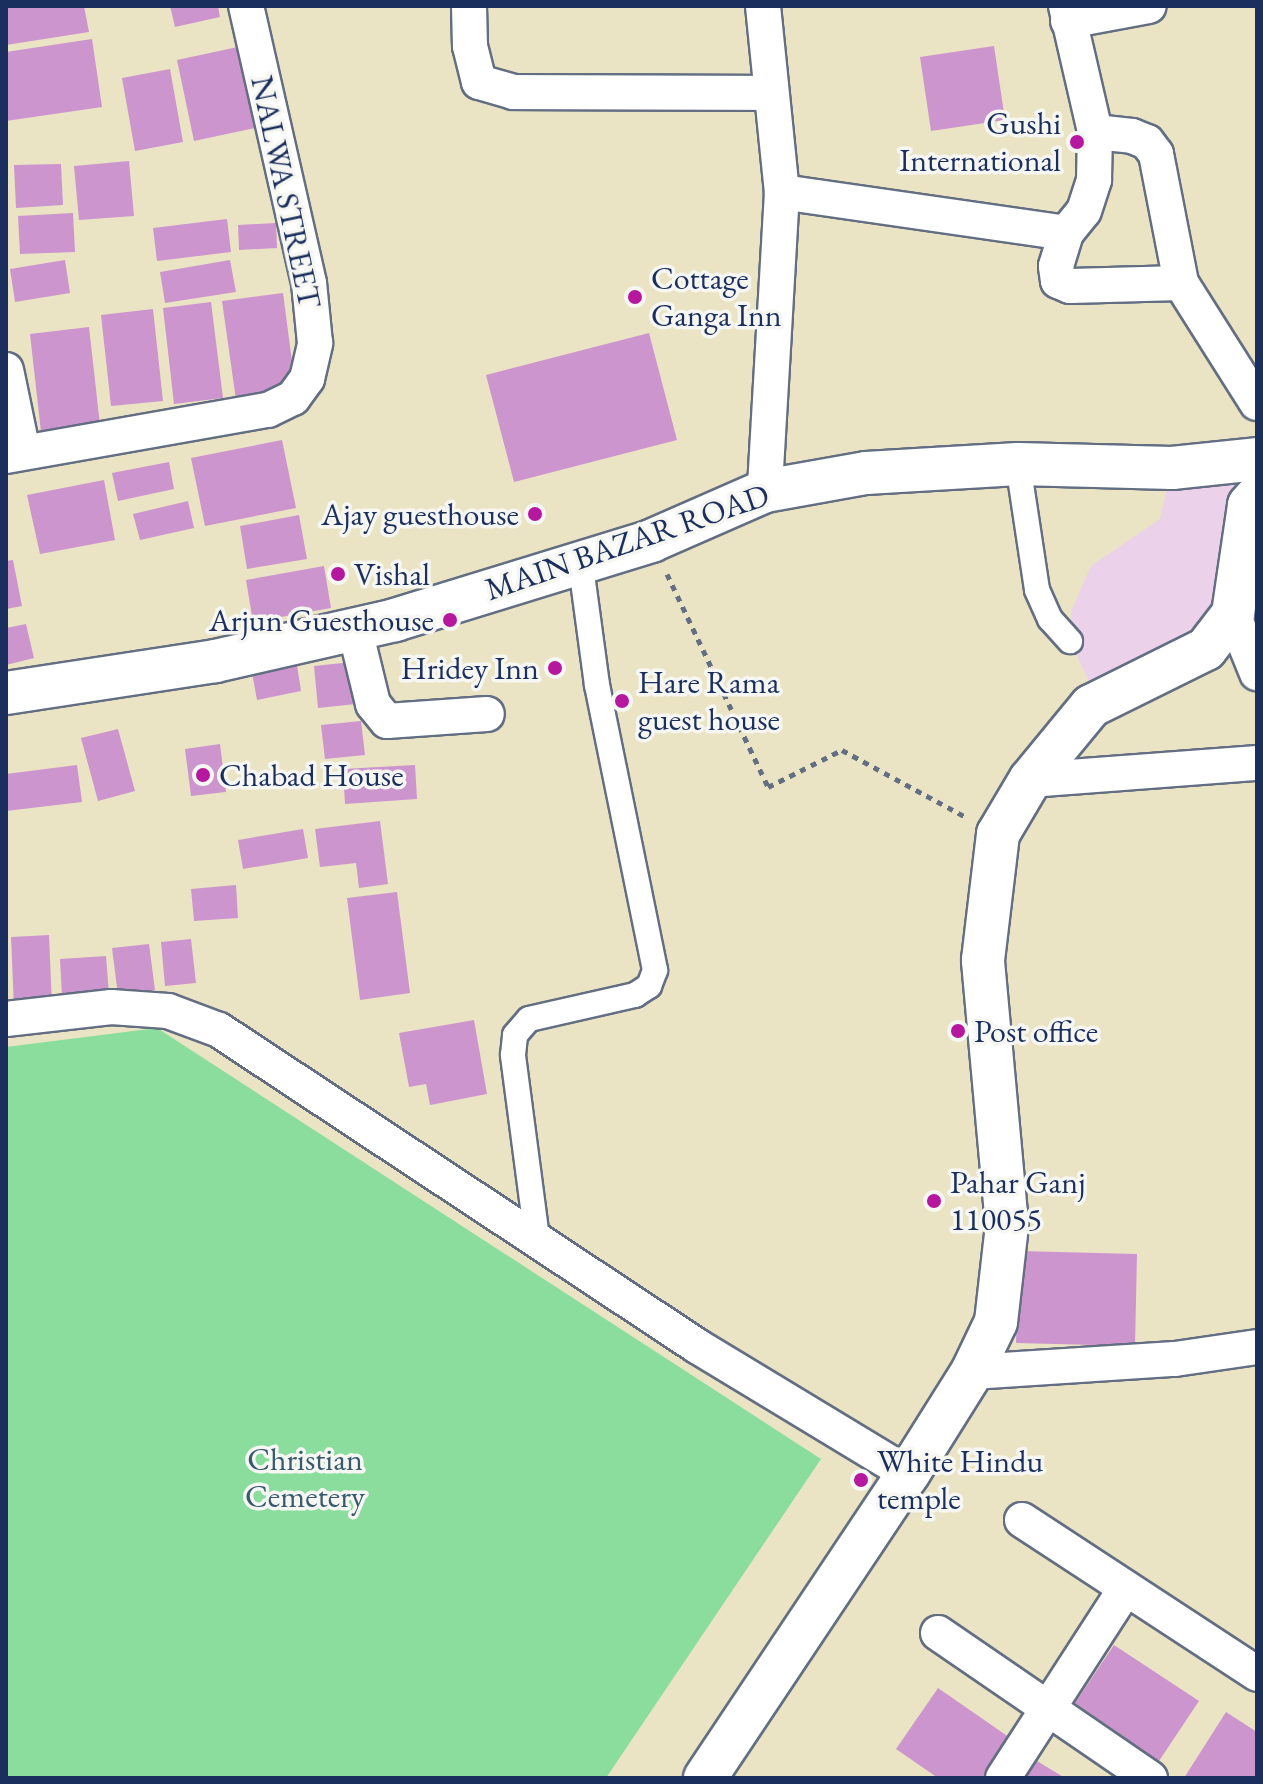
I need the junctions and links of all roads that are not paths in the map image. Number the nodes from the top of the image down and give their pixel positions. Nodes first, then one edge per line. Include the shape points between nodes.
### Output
1 (246, 6) edge
2 (469, 6) edge
3 (763, 6) edge
4 (1149, 6) edge
5 (1067, 14) edge
6 (771, 93) junction
7 (1095, 132) junction
8 (782, 192) junction
9 (1066, 233) junction
10 (1181, 283) junction
11 (6, 370) edge
12 (1257, 403) edge
13 (14, 454) edge
14 (1257, 459) edge
15 (1018, 464) junction
16 (765, 491) junction
17 (1257, 496) edge
18 (580, 560) junction
19 (1233, 614) junction
20 (355, 630) junction
21 (1070, 641) dead end
22 (1257, 673) edge
23 (6, 693) edge
24 (487, 714) dead end
25 (1257, 763) edge
26 (1030, 780) junction
27 (6, 1019) edge
28 (537, 1238) junction
29 (1257, 1347) edge
30 (972, 1372) junction
31 (908, 1474) junction
32 (1022, 1520) dead end
33 (1126, 1588) junction
34 (938, 1633) dead end
35 (1257, 1674) edge
36 (1048, 1707) junction
37 (705, 1778) edge
38 (1003, 1778) edge
39 (1150, 1778) edge

1 - 13 street, NALWA STREET via 309,283 315,343 307,379 293,398 268,410
2 - 6 street via 470,46 479,82 513,92
3 - 6 street
4 - 5 street
5 - 7 street
6 - 8 street
7 - 9 street via 1094,180 1084,211
7 - 10 street via 1132,136 1147,142 1156,154
8 - 9 street
8 - 16 street
9 - 10 street via 1056,266 1058,281 1070,286
10 - 12 street
11 - 13 street
14 - 15 street, MAIN BAZAR ROAD via 1172,468
15 - 16 street, MAIN BAZAR ROAD via 866,473
15 - 21 street via 1037,590 1050,619
16 - 18 street, MAIN BAZAR ROAD via 651,541
17 - 19 street via 1249,505
18 - 20 street, MAIN BAZAR ROAD
18 - 28 street via 597,685 655,970 649,986 635,995 529,1019 515,1035 513,1055
19 - 22 street
19 - 26 street via 1206,649 1091,706
20 - 23 street, MAIN BAZAR ROAD via 215,661
20 - 24 street via 373,704 387,721
25 - 26 street
26 - 30 street via 998,834 983,960 1007,1225 996,1322
27 - 28 street via 111,1007 168,1011 219,1030
28 - 31 street via 847,1442
29 - 30 street via 1175,1359
30 - 31 street
31 - 37 street
32 - 33 street
33 - 35 street
33 - 36 street
34 - 36 street
36 - 38 street
36 - 39 street

